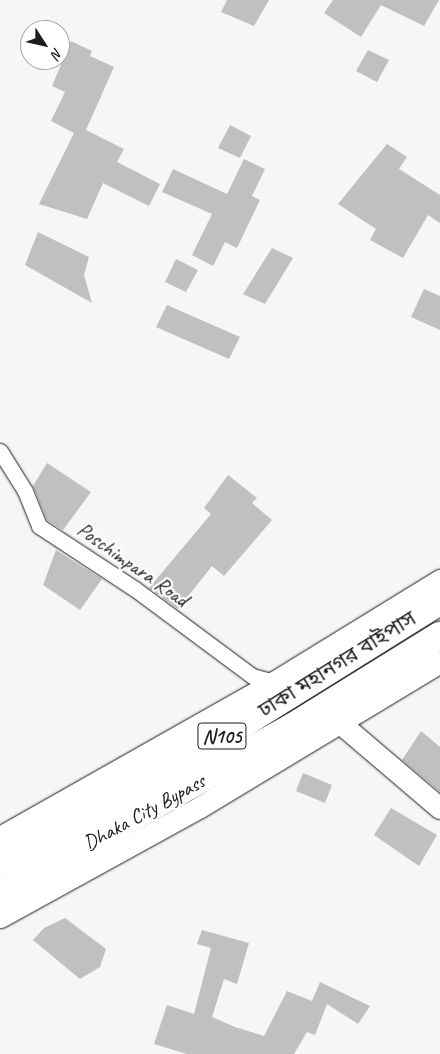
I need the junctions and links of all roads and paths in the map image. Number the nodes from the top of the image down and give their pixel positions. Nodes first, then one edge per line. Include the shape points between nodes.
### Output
1 (0, 451) edge
2 (440, 580) edge
3 (440, 601) edge
4 (440, 636) edge
5 (440, 662) edge
6 (274, 682) junction
7 (340, 723) junction
8 (440, 808) edge
9 (0, 837) edge
10 (0, 862) edge
11 (0, 892) edge
12 (0, 917) edge

1 - 6 street, Poschimpara Road via 25,491 40,526 135,589 252,676
2 - 6 main road
3 - 10 highway, ঢাকা মহানগর বাইপাস / N105 via 189,757
4 - 11 highway, Dhaka City Bypass / N105 via 269,741
5 - 7 main road
6 - 9 main road
7 - 8 main road
7 - 12 main road via 200,807

